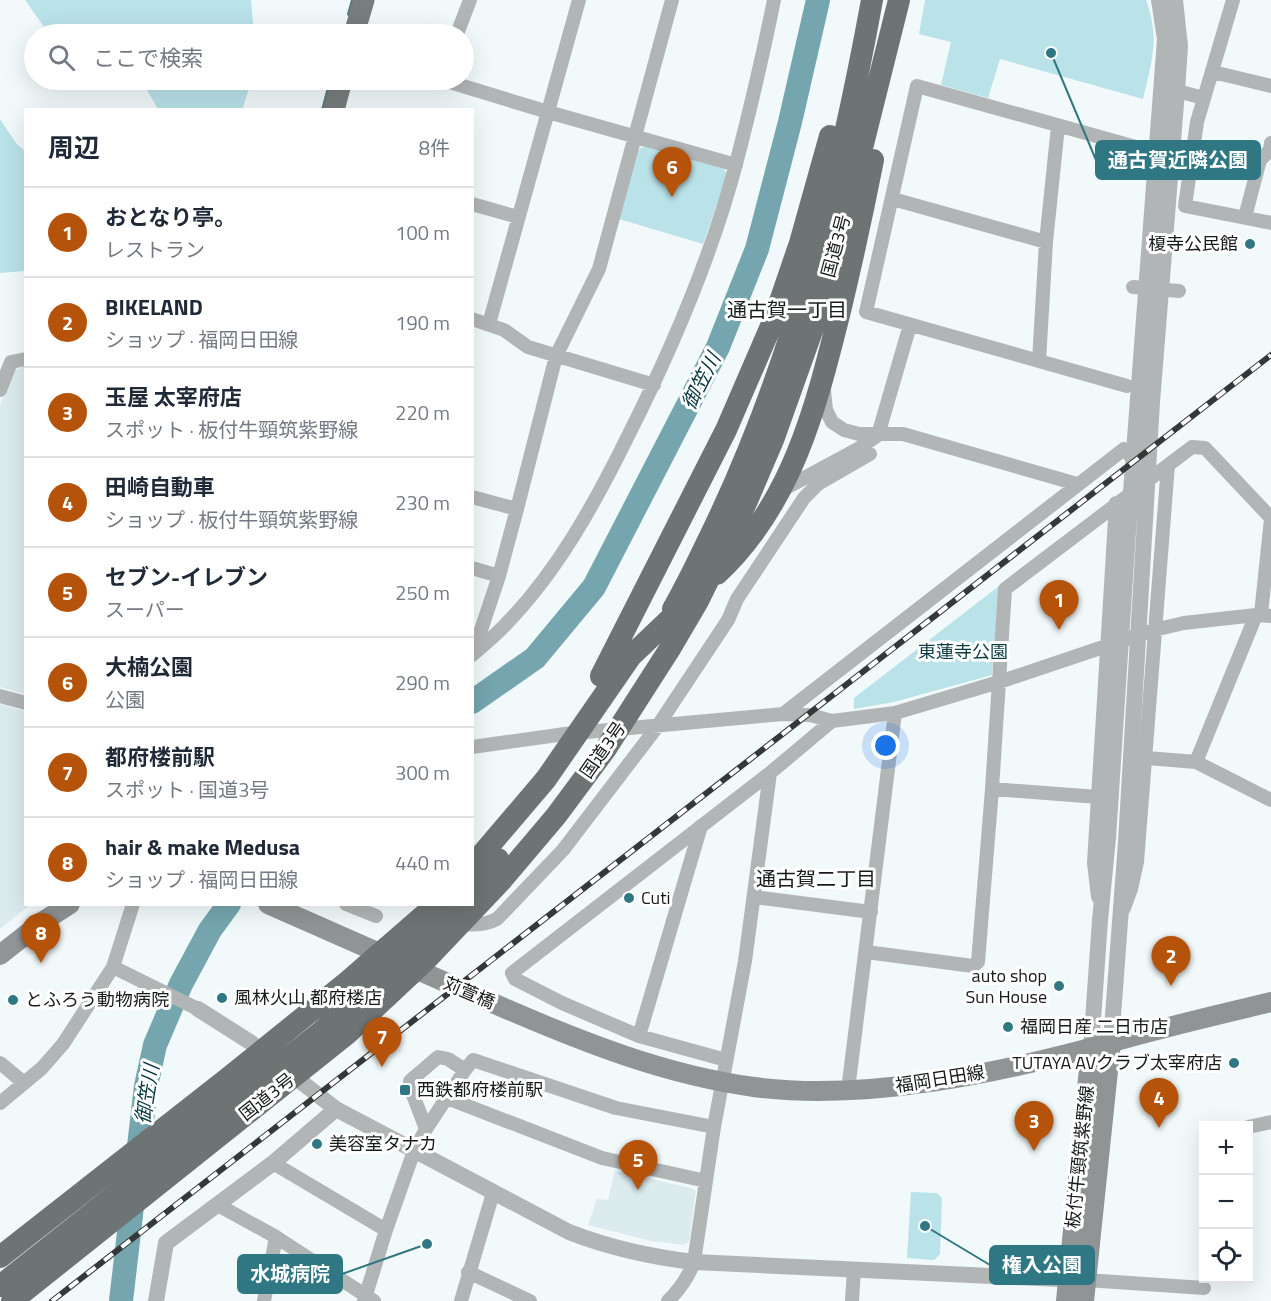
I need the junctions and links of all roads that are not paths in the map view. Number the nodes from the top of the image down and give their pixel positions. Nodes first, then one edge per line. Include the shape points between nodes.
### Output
1 (364, 0) edge
2 (470, 0) edge
3 (579, 0) edge
4 (672, 0) edge
5 (774, 0) edge
6 (1160, 0) edge
7 (1175, 0) edge
8 (1233, 0) edge
9 (872, 3) edge
10 (898, 4) edge
11 (357, 24) edge
12 (461, 24) edge
13 (1213, 72) junction
14 (1271, 86) edge
15 (474, 89) edge
16 (339, 90) edge
17 (1177, 92) junction
18 (1204, 98) junction
19 (335, 108) edge
20 (548, 112) junction
21 (1167, 116) junction
22 (1058, 126) junction
23 (635, 137) junction
24 (1270, 148) edge
25 (1143, 149) dead end
26 (736, 165) junction
27 (893, 199) junction
28 (474, 205) edge
29 (1245, 217) junction
30 (518, 218) junction
31 (1271, 223) edge
32 (1046, 242) junction
33 (1133, 287) dead end
34 (1179, 291) dead end
35 (474, 320) edge
36 (489, 324) junction
37 (910, 325) junction
38 (556, 356) junction
39 (24, 359) edge
40 (1039, 361) junction
41 (824, 375) junction
42 (654, 385) junction
43 (1127, 387) dead end
44 (0, 390) edge
45 (878, 435) junction
46 (870, 454) dead end
47 (1168, 465) junction
48 (1150, 478) junction
49 (1077, 484) junction
50 (782, 490) junction
51 (474, 498) edge
52 (737, 500) junction
53 (1116, 503) junction
54 (518, 509) junction
55 (1271, 519) edge
56 (474, 569) edge
57 (499, 576) junction
58 (1263, 615) edge
59 (1154, 630) junction
60 (1107, 645) junction
61 (474, 649) edge
62 (474, 653) edge
63 (999, 682) junction
64 (0, 696) edge
65 (24, 702) edge
66 (895, 713) junction
67 (783, 714) junction
68 (832, 721) junction
69 (657, 727) junction
70 (572, 734) junction
71 (474, 747) edge
72 (1147, 758) junction
73 (1196, 762) junction
74 (770, 773) junction
75 (992, 789) junction
76 (1098, 797) junction
77 (1271, 800) edge
78 (701, 826) junction
79 (474, 849) edge
80 (474, 864) edge
81 (474, 884) edge
82 (754, 897) junction
83 (67, 906) edge
84 (132, 906) edge
85 (273, 906) edge
86 (351, 906) edge
87 (453, 906) edge
88 (426, 910) edge
89 (871, 912) junction
90 (376, 916) dead end
91 (1120, 918) junction
92 (1100, 920) junction
93 (866, 952) junction
94 (0, 956) edge
95 (113, 967) junction
96 (1271, 1002) edge
97 (198, 1010) joint
98 (639, 1036) junction
99 (1111, 1042) junction
100 (256, 1046) junction
101 (1091, 1049) junction
102 (726, 1060) junction
103 (0, 1063) edge
104 (465, 1070) junction
105 (674, 1071) joint
106 (722, 1081) junction
107 (24, 1083) junction
108 (848, 1090) junction
109 (447, 1098) junction
110 (0, 1103) edge
111 (336, 1109) junction
112 (1271, 1122) edge
113 (1253, 1126) edge
114 (714, 1127) junction
115 (426, 1129) junction
116 (414, 1151) junction
117 (273, 1163) junction
118 (706, 1181) junction
119 (82, 1183) junction
120 (493, 1193) junction
121 (218, 1205) junction
122 (386, 1230) junction
123 (276, 1237) junction
124 (0, 1239) edge
125 (0, 1257) edge
126 (694, 1262) junction
127 (854, 1269) junction
128 (468, 1272) junction
129 (1077, 1280) junction
130 (0, 1286) edge
131 (1203, 1289) edge
132 (368, 1299) edge
133 (12, 1301) edge
134 (156, 1301) edge
135 (264, 1301) edge
136 (461, 1301) edge
137 (530, 1301) edge
138 (668, 1301) edge
139 (852, 1301) edge
140 (1066, 1301) edge
141 (1084, 1301) edge

1 - 11 main road
2 - 12 street
3 - 20 street
4 - 23 street
5 - 26 street
6 - 21 street
7 - 17 street via 1180,46
8 - 13 street
9 - 52 highway, 国道3号 via 838,163 798,312 753,439
9 - 70 highway via 849,65 800,243 774,319 726,430
10 - 41 highway via 890,76
10 - 52 highway, 国道3号 via 813,328 772,440
13 - 14 street
13 - 18 street
15 - 20 street
16 - 19 main road
17 - 18 street
17 - 21 street
18 - 29 street via 1185,206
20 - 23 street
20 - 30 street
21 - 91 street
21 - 92 street via 1128,532
22 - 25 street
22 - 27 street via 917,86
22 - 32 street
23 - 26 street
23 - 38 street via 599,269
24 - 29 street via 1260,160
26 - 42 street via 692,294
27 - 32 street
27 - 37 street via 866,312
28 - 30 street
29 - 31 street
30 - 36 street
32 - 40 street
33 - 34 street
35 - 36 street
36 - 38 street via 528,347
37 - 40 street
37 - 45 street
38 - 42 street
38 - 54 street
39 - 44 street via 11,362
40 - 43 street
41 - 45 street via 824,399 832,422 844,430
41 - 50 highway
42 - 62 street via 610,474 565,549 506,625
45 - 49 street via 903,434
45 - 50 street
46 - 69 street via 818,484 804,498
47 - 48 street
47 - 55 street via 1192,447 1205,448
47 - 59 street
48 - 49 street via 1124,448
48 - 53 street
49 - 67 street
50 - 70 highway via 738,555 631,656
51 - 54 street
52 - 81 highway, 国道3号 via 626,687 539,809
52 - 133 highway, 国道3号 via 693,610 671,647 605,750 501,881 425,961 347,1034
53 - 60 street
53 - 63 street via 1005,589
54 - 57 street
55 - 58 street
56 - 57 street
57 - 61 street
58 - 59 street via 1184,622
58 - 73 street
59 - 60 street
59 - 72 street
60 - 63 street
60 - 76 street
63 - 66 street
63 - 75 street
64 - 65 street
66 - 68 street
66 - 89 street
67 - 68 street via 810,714
67 - 69 street
68 - 74 street
69 - 70 street
69 - 88 street via 562,850 497,918 479,925
70 - 71 street
70 - 79 highway
70 - 80 highway via 546,779
72 - 73 street
72 - 91 street via 1137,862
73 - 77 street
74 - 78 street
74 - 82 street
75 - 76 street
75 - 93 street via 978,962 973,966
76 - 92 street via 1094,863
78 - 98 street
78 - 98 street via 512,974 515,980 562,1003
82 - 89 street
82 - 102 street
83 - 94 main road
84 - 95 street
85 - 105 main road, 苅萱橋 via 563,1033
86 - 90 street
87 - 130 highway, 国道3号 via 405,957 322,1031
88 - 100 highway via 404,920
89 - 93 street
91 - 99 street
92 - 101 street
93 - 108 street
95 - 97 street
95 - 107 street via 63,1044
96 - 99 main road, 福岡日田線
97 - 100 street
98 - 102 street
99 - 101 main road, 福岡日田線
99 - 129 main road, 板付牛頸筑紫野線
100 - 111 street
100 - 119 highway
101 - 108 main road, 福岡日田線 via 945,1079
101 - 129 main road, 板付牛頸筑紫野線
102 - 106 street
103 - 107 street
104 - 109 street
104 - 114 street via 472,1059 616,1108
104 - 115 street via 438,1057 410,1081
105 - 106 main road, 福岡日田線
106 - 108 main road, 福岡日田線 via 757,1087
106 - 114 street
107 - 110 street
109 - 115 street
109 - 118 street via 602,1158
111 - 116 street
111 - 117 street
112 - 113 street
114 - 118 street
115 - 116 street
116 - 120 street
116 - 122 street
117 - 121 street
117 - 122 street
118 - 126 street
119 - 124 highway
119 - 125 highway
120 - 126 street via 597,1243
120 - 128 street
121 - 123 street
121 - 134 street via 166,1243
122 - 132 street
123 - 132 street
123 - 135 street
126 - 127 street
126 - 138 street via 689,1275
127 - 129 street
127 - 139 street
128 - 136 street
128 - 137 street
129 - 131 street
129 - 140 main road, 板付牛頸筑紫野線
129 - 141 main road, 板付牛頸筑紫野線

